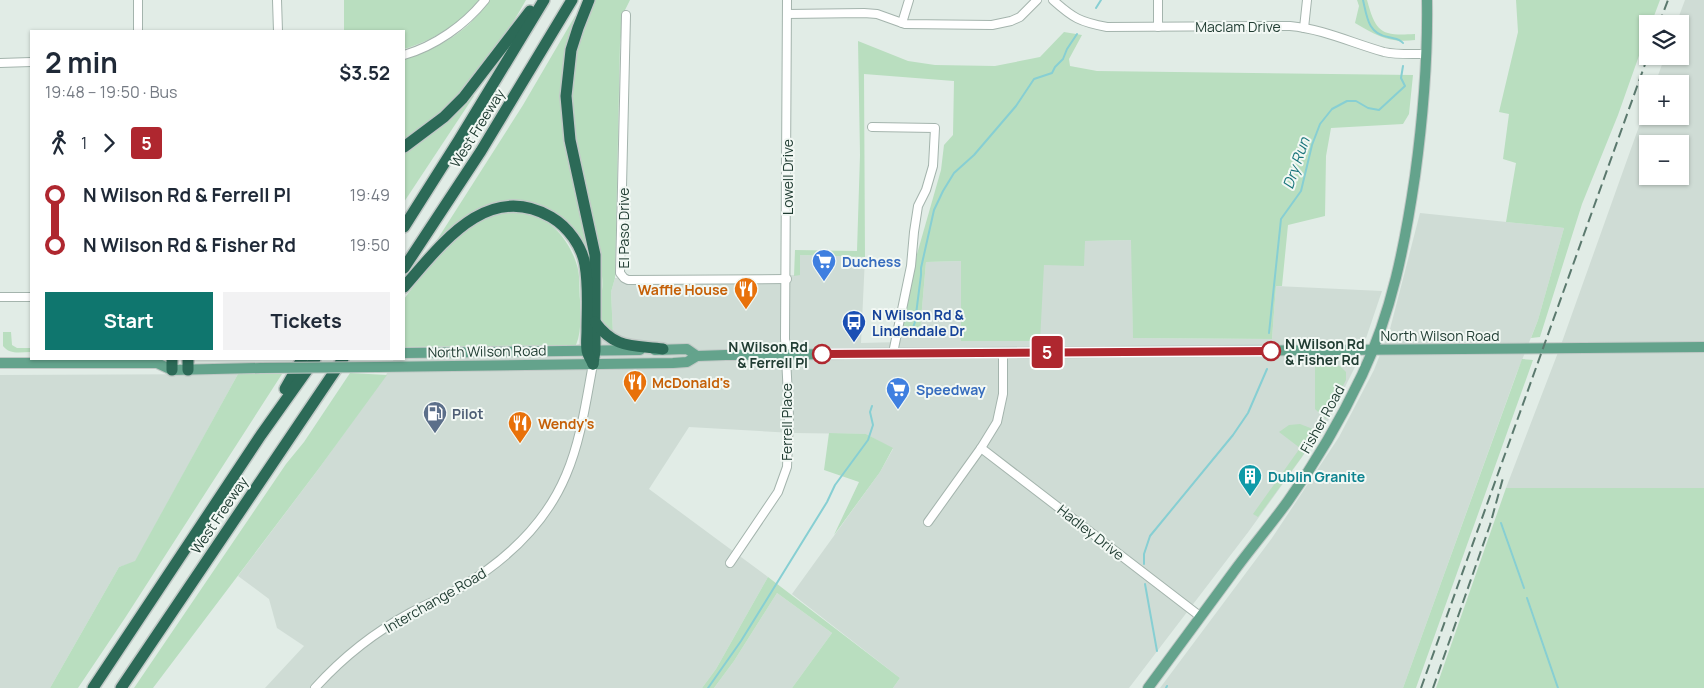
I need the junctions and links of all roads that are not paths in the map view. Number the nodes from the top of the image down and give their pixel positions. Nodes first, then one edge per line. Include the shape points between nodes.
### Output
1 (138, 0) edge
2 (277, 0) edge
3 (485, 0) edge
4 (539, 0) edge
5 (544, 0) edge
6 (572, 0) edge
7 (589, 0) edge
8 (787, 0) edge
9 (910, 0) edge
10 (1037, 0) edge
11 (1053, 0) edge
12 (1158, 0) edge
13 (1307, 0) edge
14 (1427, 0) edge
15 (787, 14) junction
16 (626, 16) dead end
17 (902, 23) junction
18 (1158, 27) junction
19 (1304, 28) junction
20 (138, 30) edge
21 (278, 30) edge
22 (405, 54) edge
23 (1427, 54) junction
24 (0, 62) edge
25 (30, 62) edge
26 (872, 127) dead end
27 (405, 146) edge
28 (405, 225) edge
29 (405, 266) edge
30 (786, 279) junction
31 (405, 286) edge
32 (0, 297) edge
33 (30, 297) edge
34 (595, 322) junction
35 (1704, 347) edge
36 (1373, 349) junction
37 (663, 350) junction
38 (591, 351) junction
39 (405, 353) edge
40 (893, 353) junction
41 (1003, 353) junction
42 (786, 355) junction
43 (697, 356) junction
44 (301, 360) edge
45 (313, 360) edge
46 (342, 360) edge
47 (346, 360) edge
48 (161, 361) edge
49 (0, 363) edge
50 (172, 364) edge
51 (188, 364) edge
52 (592, 364) junction
53 (319, 395) junction
54 (261, 435) junction
55 (981, 448) junction
56 (928, 522) dead end
57 (730, 563) dead end
58 (1201, 617) junction
59 (93, 688) edge
60 (120, 688) edge
61 (315, 688) edge
62 (1148, 688) edge

1 - 20 street
2 - 21 street
3 - 22 street via 446,35
4 - 27 highway via 463,98
5 - 28 highway, West Freeway
6 - 29 highway, West Freeway via 481,151
7 - 34 highway via 571,50 566,96 570,140 595,255
8 - 15 street, Lowell Drive
9 - 17 street
10 - 17 street via 1020,17 1002,24
11 - 18 street, Maclam Drive via 1085,23 1107,27
12 - 18 street
13 - 19 street
14 - 23 main road, Fisher Road
15 - 17 street via 877,14
15 - 30 street, Lowell Drive
16 - 30 street, El Paso Drive via 620,273 628,280
18 - 19 street, Maclam Drive
19 - 23 street, Maclam Drive via 1386,52
23 - 36 main road, Fisher Road via 1410,211 1390,301
24 - 25 street
26 - 40 street via 935,128 933,166 918,206 911,266
30 - 42 street, Lowell Drive
31 - 38 highway via 452,233 483,212 505,207 545,214 565,228 583,256
32 - 33 street
34 - 37 highway via 613,341
34 - 38 highway
35 - 36 main road, North Wilson Road
36 - 41 main road, North Wilson Road
36 - 58 main road, Fisher Road via 1312,466
37 - 38 main road, North Wilson Road
37 - 43 main road, North Wilson Road via 687,349
38 - 39 main road, North Wilson Road
38 - 52 highway
40 - 41 main road, North Wilson Road
40 - 42 main road, North Wilson Road
41 - 55 street via 1000,411
42 - 43 main road, North Wilson Road
42 - 57 street, Ferrell Place via 788,457 785,474 778,492
43 - 52 main road, North Wilson Road via 687,362
44 - 54 highway
45 - 54 highway, West Freeway
46 - 53 highway, West Freeway
47 - 53 highway
48 - 49 main road, North Wilson Road
48 - 50 main road, North Wilson Road
50 - 51 main road, North Wilson Road
51 - 52 main road, North Wilson Road, bridge via 261,368
52 - 61 street, Interchange Road via 578,439 565,476 546,510 523,540 479,576 379,632 354,650
53 - 60 highway, West Freeway
54 - 59 highway, West Freeway
55 - 56 street
55 - 58 street, Hadley Drive
58 - 62 main road, Fisher Road

